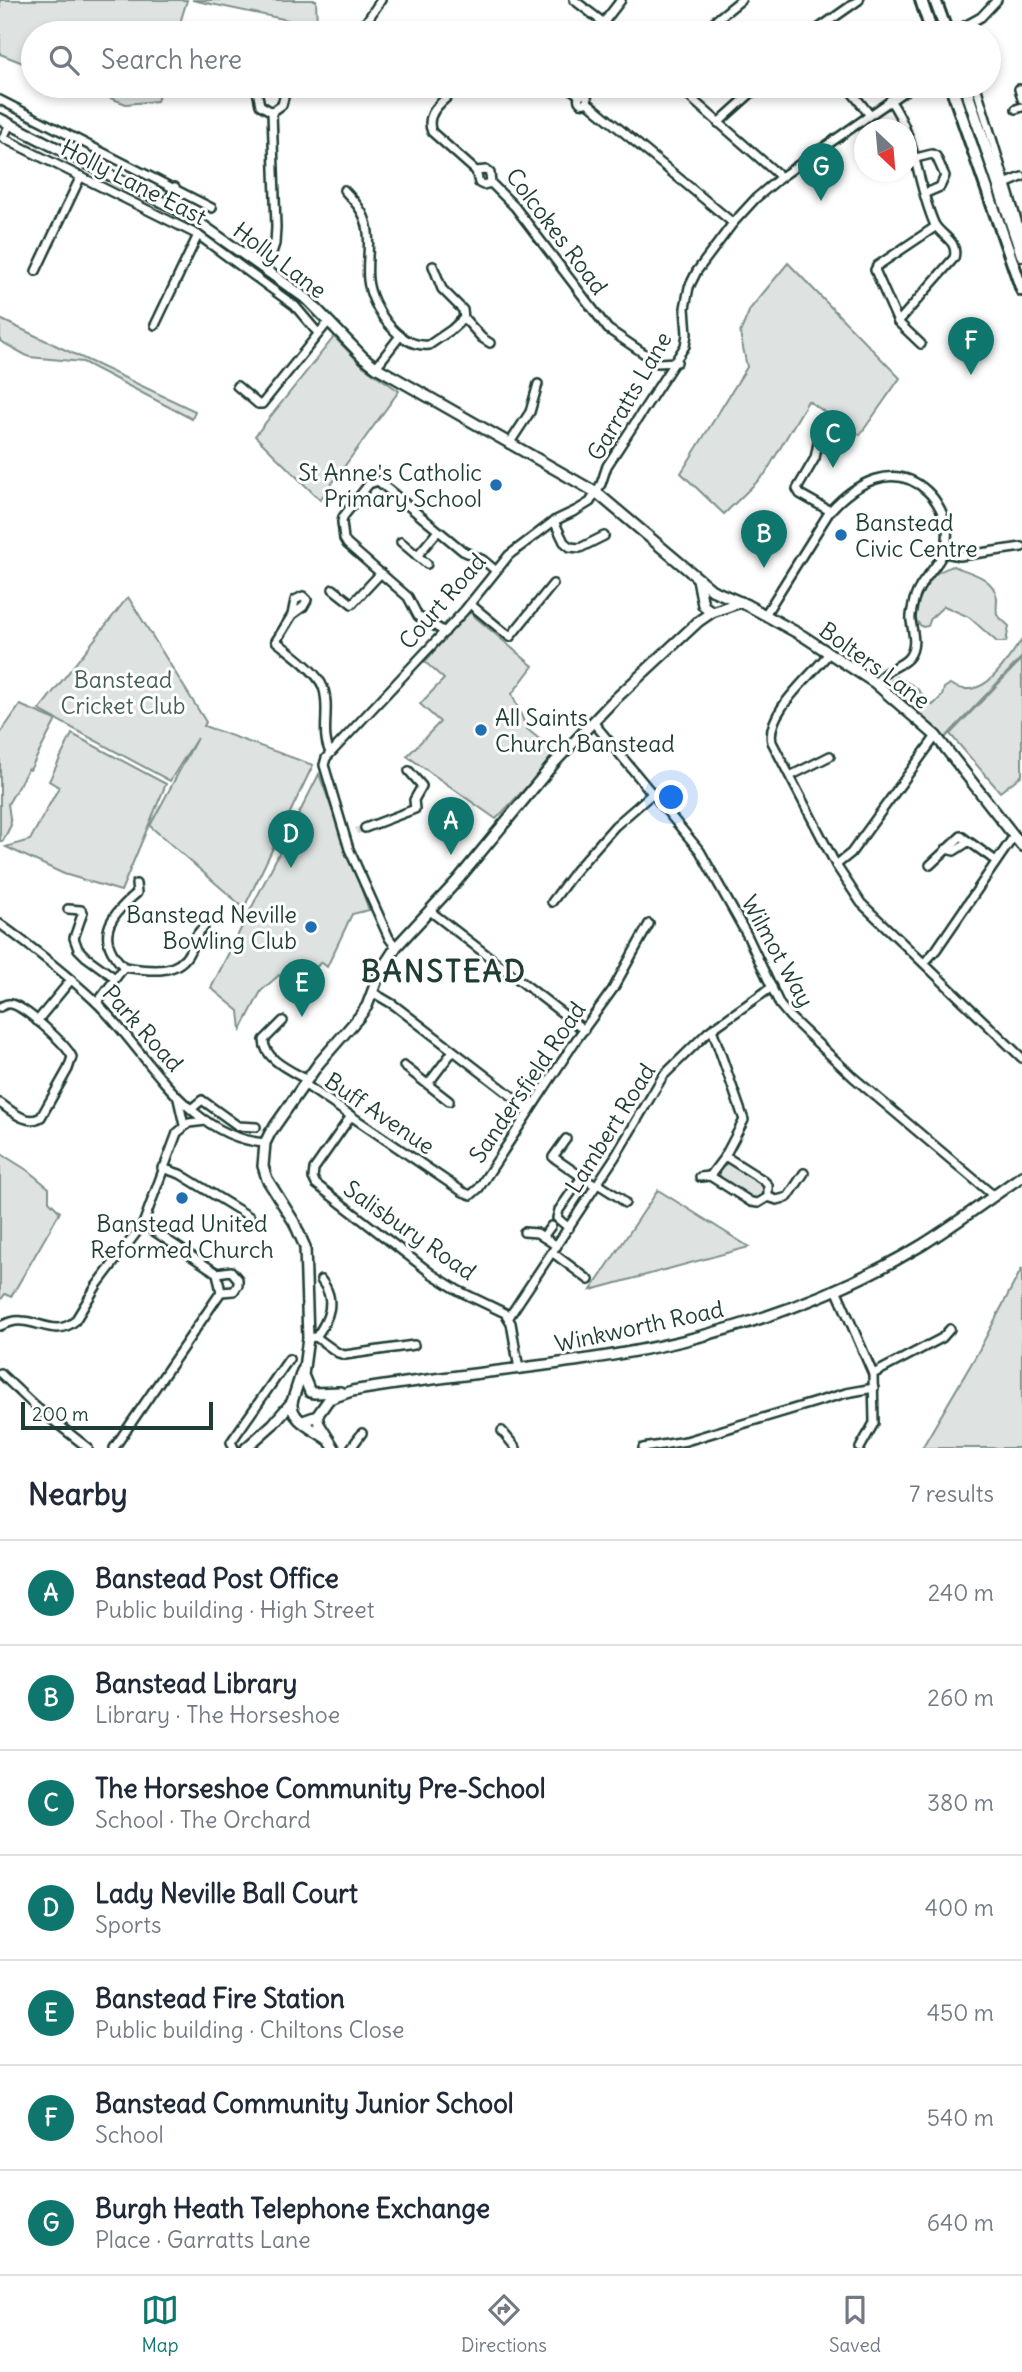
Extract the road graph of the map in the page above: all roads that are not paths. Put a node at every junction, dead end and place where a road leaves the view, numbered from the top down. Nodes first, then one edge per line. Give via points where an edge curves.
1 (381, 0) edge
2 (574, 0) edge
3 (621, 0) edge
4 (741, 0) edge
5 (859, 0) edge
6 (921, 0) edge
7 (929, 0) edge
8 (935, 0) edge
9 (997, 0) edge
10 (367, 21) edge
11 (603, 21) edge
12 (605, 21) edge
13 (716, 21) edge
14 (829, 21) edge
15 (928, 21) edge
16 (937, 21) edge
17 (946, 21) edge
18 (973, 21) edge
19 (1019, 89) dead end
20 (259, 98) edge
21 (284, 98) edge
22 (448, 98) edge
23 (586, 98) edge
24 (690, 98) edge
25 (746, 98) edge
26 (857, 98) edge
27 (893, 98) edge
28 (955, 98) edge
29 (969, 98) edge
30 (979, 98) edge
31 (1022, 99) edge
32 (0, 100) edge
33 (890, 100) junction
34 (272, 111) junction
35 (869, 114) junction
36 (0, 118) edge
37 (901, 119) edge
38 (718, 123) junction
39 (10, 124) junction
40 (1, 140) edge
41 (917, 158) edge
42 (917, 162) edge
43 (476, 171) junction
44 (81, 176) junction
45 (781, 177) junction
46 (1022, 177) edge
47 (491, 183) junction
48 (1005, 184) junction
49 (175, 187) junction
50 (344, 190) dead end
51 (926, 193) junction
52 (167, 203) junction
53 (212, 208) dead end
54 (733, 223) junction
55 (935, 227) junction
56 (1021, 229) edge
57 (198, 235) junction
58 (1022, 237) edge
59 (1022, 255) edge
60 (433, 266) dead end
61 (266, 270) junction
62 (36, 271) dead end
63 (1022, 290) edge
64 (464, 318) junction
65 (328, 322) junction
66 (898, 322) junction
67 (155, 325) dead end
68 (318, 333) junction
69 (400, 336) junction
70 (490, 343) dead end
71 (921, 344) dead end
72 (677, 362) junction
73 (657, 363) junction
74 (376, 367) junction
75 (663, 382) junction
76 (538, 384) dead end
77 (237, 386) dead end
78 (819, 438) dead end
79 (509, 444) junction
80 (597, 493) junction
81 (830, 511) junction
82 (554, 521) junction
83 (438, 531) junction
84 (604, 537) dead end
85 (401, 542) dead end
86 (1022, 547) edge
87 (945, 553) junction
88 (417, 556) junction
89 (427, 564) dead end
90 (495, 570) junction
91 (381, 573) junction
92 (697, 577) junction
93 (553, 584) dead end
94 (333, 589) dead end
95 (712, 590) junction
96 (723, 596) junction
97 (703, 600) junction
98 (741, 602) junction
99 (470, 604) junction
100 (716, 610) junction
101 (292, 615) dead end
102 (765, 615) junction
103 (699, 621) junction
104 (445, 632) junction
105 (829, 653) junction
106 (875, 683) junction
107 (593, 722) junction
108 (936, 736) junction
109 (330, 752) junction
110 (830, 756) dead end
111 (409, 771) dead end
112 (790, 776) junction
113 (653, 793) junction
114 (365, 828) tunnel mouth
115 (356, 831) tunnel mouth
116 (345, 836) junction
117 (1014, 836) junction
118 (1022, 846) edge
119 (996, 861) junction
120 (836, 865) junction
121 (930, 865) dead end
122 (136, 884) dead end
123 (552, 902) dead end
124 (68, 909) dead end
125 (430, 911) junction
126 (0, 923) edge
127 (649, 924) dead end
128 (204, 927) dead end
129 (396, 947) junction
130 (924, 963) junction
131 (124, 967) junction
132 (115, 978) junction
133 (71, 980) junction
134 (772, 987) junction
135 (372, 992) junction
136 (97, 1003) junction
137 (0, 1007) edge
138 (37, 1021) junction
139 (283, 1021) dead end
140 (712, 1029) junction
141 (584, 1030) junction
142 (453, 1051) junction
143 (1022, 1058) edge
144 (404, 1066) dead end
145 (305, 1082) junction
146 (428, 1084) junction
147 (177, 1096) junction
148 (449, 1101) dead end
149 (0, 1103) edge
150 (191, 1109) junction
151 (530, 1110) junction
152 (351, 1116) junction
153 (206, 1121) junction
154 (184, 1125) junction
155 (238, 1126) junction
156 (256, 1127) dead end
157 (233, 1136) junction
158 (566, 1139) dead end
159 (265, 1143) junction
160 (725, 1156) junction
161 (162, 1168) junction
162 (804, 1173) dead end
163 (710, 1176) junction
164 (1022, 1176) edge
165 (582, 1177) junction
166 (700, 1177) dead end
167 (597, 1185) junction
168 (471, 1195) joint
169 (994, 1196) junction
170 (768, 1197) junction
171 (625, 1203) dead end
172 (250, 1217) dead end
173 (143, 1224) junction
174 (551, 1226) dead end
175 (569, 1228) junction
176 (524, 1232) dead end
177 (543, 1237) junction
178 (555, 1250) junction
179 (217, 1273) junction
180 (321, 1280) dead end
181 (589, 1280) dead end
182 (836, 1289) junction
183 (221, 1292) junction
184 (509, 1317) junction
185 (0, 1326) edge
186 (950, 1329) dead end
187 (312, 1338) junction
188 (414, 1345) dead end
189 (289, 1360) dead end
190 (304, 1366) junction
191 (519, 1369) junction
192 (0, 1373) edge
193 (873, 1374) junction
194 (874, 1388) junction
195 (352, 1391) junction
196 (312, 1393) junction
197 (293, 1399) junction
198 (319, 1412) junction
199 (300, 1420) junction
200 (273, 1424) junction
201 (502, 1431) dead end
202 (362, 1433) dead end
203 (327, 1438) junction
204 (88, 1448) edge
205 (114, 1448) edge
206 (234, 1448) edge
207 (246, 1448) edge
208 (334, 1448) edge
209 (351, 1448) edge
210 (516, 1448) edge
211 (643, 1448) edge
212 (860, 1448) edge

1 - 10 street
2 - 11 street
3 - 12 street
4 - 13 street
5 - 14 street
6 - 15 highway
7 - 16 highway
8 - 17 highway
9 - 18 street
19 - 31 street
20 - 34 street via 260,105
21 - 34 street
22 - 43 street, Colcokes Road via 430,115 429,125
23 - 54 street
24 - 38 street
25 - 38 street
26 - 35 street
27 - 33 street, Garratts Lane
28 - 63 highway
29 - 59 highway
30 - 48 street
32 - 49 street
33 - 35 street, Garratts Lane
33 - 37 street
34 - 61 street via 275,244
35 - 45 street, Garratts Lane
36 - 39 main road, Holly Lane
38 - 45 street
39 - 40 street, Holly Lane East
39 - 52 main road, Holly Lane
40 - 44 street, Holly Lane East
41 - 51 street via 936,156 945,176 940,187
42 - 51 street
43 - 47 street, Colcokes Road via 490,173
43 - 47 street via 479,183
44 - 57 street, Holly Lane East
44 - 62 street
45 - 54 street, Garratts Lane
46 - 48 street
47 - 73 street, Colcokes Road via 515,207 602,324
48 - 56 street
49 - 52 street
49 - 53 street
50 - 69 street via 366,221 370,292
51 - 55 street
52 - 61 main road, Holly Lane
54 - 72 street, Garratts Lane via 689,287 687,334
55 - 66 street via 955,246 954,258
55 - 66 street via 875,270
56 - 58 street
57 - 67 street
57 - 68 street, Holly Lane East via 295,306
60 - 64 street via 442,289 463,310
61 - 65 main road, Holly Lane via 308,300
64 - 69 street via 429,345
64 - 70 street
65 - 68 street
65 - 74 main road, Holly Lane
66 - 71 street
68 - 77 street via 262,404
69 - 74 street
72 - 73 street
72 - 75 street, Garratts Lane
73 - 75 street
74 - 79 main road, Holly Lane
75 - 80 street, Garratts Lane via 607,466
76 - 79 street via 530,412
78 - 81 street via 815,458 797,489
79 - 80 main road, Holly Lane
80 - 82 street, Court Road via 584,506
80 - 92 main road
81 - 87 street via 865,482 888,476 908,479 928,492 940,510 947,529
81 - 102 street
82 - 84 street via 570,548
82 - 90 street, Court Road
83 - 88 street
83 - 90 street
83 - 91 street via 382,484 369,484 344,517 342,533 347,544
85 - 88 street
86 - 87 street via 960,556
87 - 106 street via 915,597 910,656
88 - 89 street
90 - 99 street, Court Road
91 - 94 street via 352,604
91 - 104 street via 408,597 418,616
92 - 95 main road
92 - 97 main road
93 - 99 street via 510,637
95 - 96 main road, Bolters Lane
95 - 97 main road
96 - 98 main road, Bolters Lane
96 - 100 main road
97 - 100 main road
97 - 103 main road
98 - 100 main road
98 - 102 main road, Bolters Lane
99 - 104 street, Court Road
100 - 103 main road
101 - 109 street via 276,641 321,683
102 - 105 main road, Bolters Lane
103 - 107 main road
104 - 109 street, Court Road
105 - 106 main road, Bolters Lane
105 - 112 street via 771,726 772,742
106 - 108 main road, Bolters Lane
107 - 113 street, Wilmot Way
107 - 125 main road
108 - 117 main road, Bolters Lane
108 - 120 street via 851,853
109 - 116 street via 324,765
110 - 112 street
111 - 114 street via 422,786 415,808
112 - 120 street
113 - 123 street via 615,826
113 - 134 street, Wilmot Way via 700,851
115 - 116 street
116 - 129 street
117 - 118 main road, Bolters Lane
117 - 119 street
119 - 121 street via 961,836
119 - 130 street
120 - 130 street via 867,910
122 - 131 street via 137,893 123,905 107,932 107,947
124 - 132 street via 83,912 74,938 78,949
125 - 129 main road
125 - 141 street
126 - 133 street, Park Road
127 - 141 street, Sandersfield Road
128 - 131 street via 196,933 190,953 174,966 154,971
129 - 135 main road
130 - 143 street
131 - 132 street
132 - 136 street
133 - 136 street, Park Road
133 - 138 street
134 - 140 street, Lambert Road
134 - 169 street, Wilmot Way via 785,1011 812,1039
135 - 142 street
135 - 145 main road via 359,1017
136 - 147 street, Park Road
137 - 138 street via 11,1003
138 - 149 street via 69,1052 71,1063 36,1121
139 - 145 street, Buff Avenue via 264,1040 265,1049
140 - 160 street via 743,1115 743,1125
140 - 167 street, Lambert Road via 663,1076
141 - 151 street, Sandersfield Road
142 - 146 street
142 - 151 street
144 - 146 street
145 - 152 street, Buff Avenue
145 - 159 main road
146 - 148 street
147 - 150 street, Park Road
147 - 154 street
150 - 153 street, Park Road
150 - 155 street via 202,1100
151 - 168 street, Sandersfield Road
152 - 168 street, Buff Avenue
152 - 184 street, Salisbury Road via 314,1169 316,1185 432,1274
153 - 154 street
153 - 157 street, Park Road
154 - 161 street
155 - 156 street
155 - 157 street
157 - 159 street, Park Road
158 - 165 street via 553,1157
159 - 187 main road via 267,1179 305,1247
160 - 163 street
160 - 170 street via 763,1180
161 - 172 street via 180,1174
161 - 173 street
162 - 170 street via 788,1198
163 - 166 street
163 - 170 street via 751,1202
164 - 169 main road, Winkworth Road
165 - 167 street
165 - 175 street via 556,1214
167 - 171 street
167 - 175 street, Lambert Road
169 - 182 main road, Winkworth Road via 923,1245
173 - 179 street
173 - 185 street via 70,1325 50,1328 16,1321
174 - 177 street
175 - 178 street, Lambert Road
176 - 177 street
177 - 178 street
178 - 181 street
178 - 184 street, Lambert Road
179 - 183 street
179 - 183 street via 232,1271 238,1279 234,1291
180 - 187 street via 328,1291 330,1315
182 - 191 main road, Winkworth Road via 765,1317 681,1341
182 - 193 street
183 - 205 street
184 - 191 street
186 - 193 street via 942,1338
187 - 188 street via 338,1353
187 - 190 main road
189 - 206 street via 231,1442
190 - 196 main road via 304,1380
190 - 197 main road
191 - 195 main road, Winkworth Road
192 - 204 street
193 - 194 street
194 - 211 street via 686,1441
194 - 212 street via 874,1423
195 - 196 main road, Winkworth Road
195 - 198 main road, Winkworth Road via 329,1399
196 - 197 main road via 302,1391
196 - 198 main road via 320,1401
197 - 199 main road via 291,1409
197 - 200 main road
198 - 199 main road
198 - 203 main road
199 - 200 main road
199 - 203 main road
200 - 207 main road
201 - 210 street
202 - 209 street
203 - 208 main road

